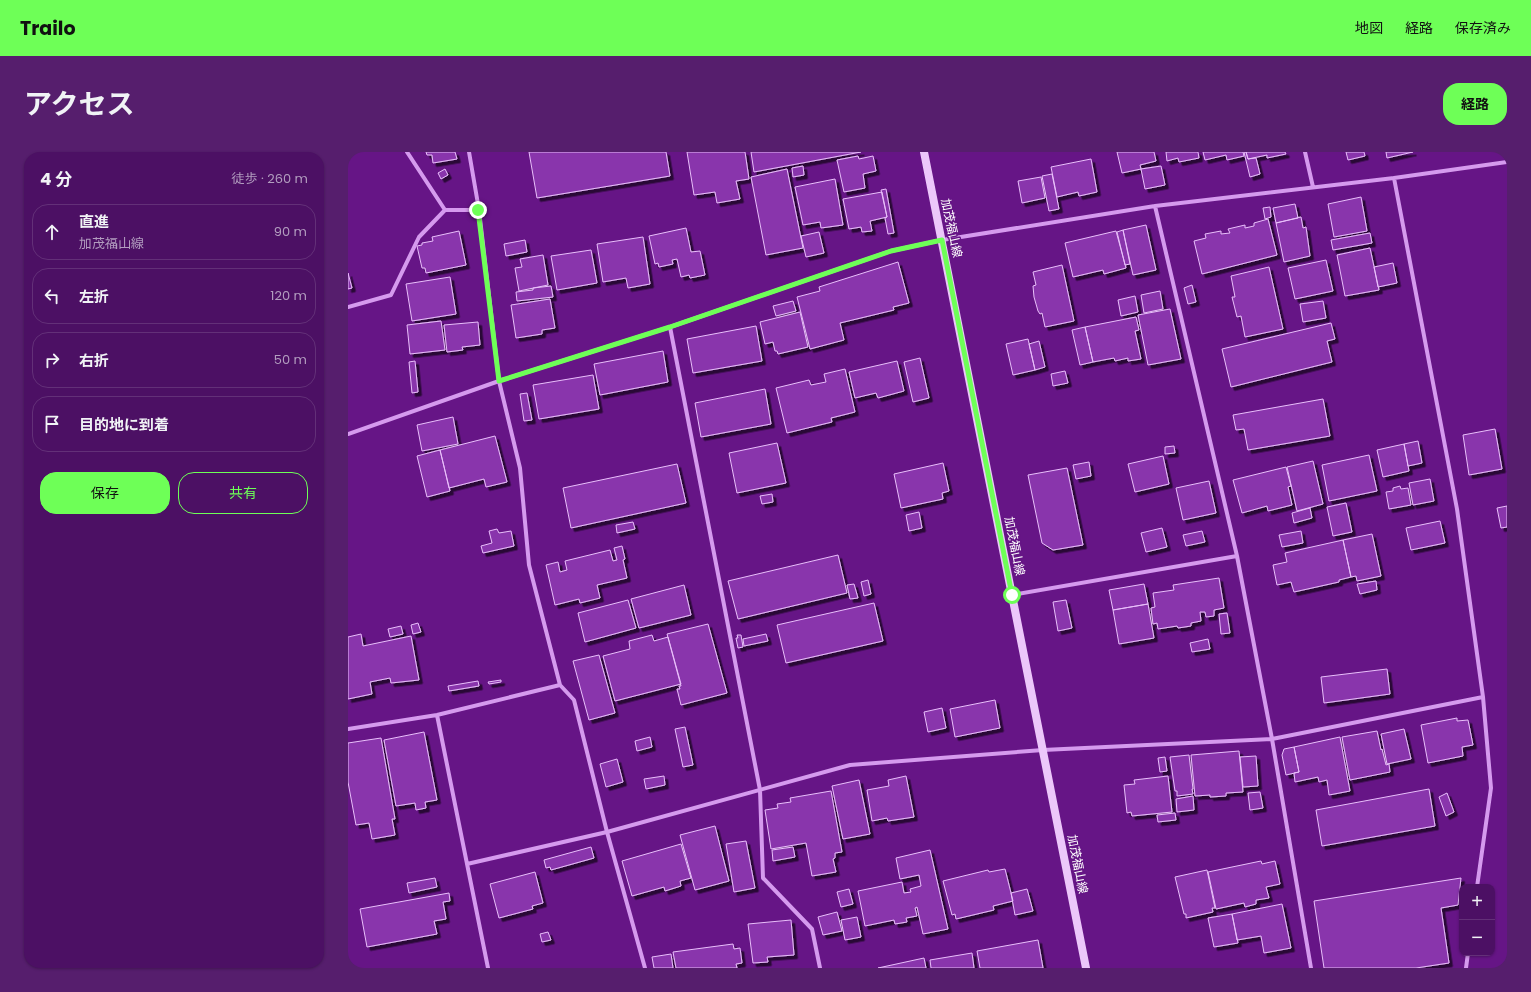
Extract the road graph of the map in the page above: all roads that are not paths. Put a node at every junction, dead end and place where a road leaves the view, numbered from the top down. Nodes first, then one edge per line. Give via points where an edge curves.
1 (407, 152) edge
2 (469, 152) edge
3 (924, 152) edge
4 (1305, 152) edge
5 (1507, 162) edge
6 (1394, 178) junction
7 (1313, 187) junction
8 (1155, 206) junction
9 (446, 210) junction
10 (478, 210) junction
11 (942, 240) junction
12 (348, 307) edge
13 (670, 327) junction
14 (499, 381) junction
15 (348, 434) edge
16 (1237, 556) junction
17 (1012, 595) junction
18 (560, 685) junction
19 (1483, 697) junction
20 (437, 715) junction
21 (348, 729) edge
22 (1272, 739) junction
23 (1043, 750) junction
24 (760, 790) junction
25 (607, 832) junction
26 (467, 864) junction
27 (1477, 884) edge
28 (1468, 956) edge
29 (488, 968) edge
30 (645, 968) edge
31 (820, 968) edge
32 (1086, 968) edge
33 (1311, 968) edge
34 (1466, 968) edge

1 - 9 street
2 - 10 street
3 - 11 main road, 加茂福山線
4 - 7 street
5 - 6 street
6 - 7 street
6 - 19 street via 1457,509
7 - 8 street
8 - 11 street
8 - 16 street
9 - 10 street
9 - 12 street via 419,237 391,295
10 - 14 street
11 - 13 street via 891,251
11 - 17 main road, 加茂福山線
13 - 14 street
13 - 24 street
14 - 15 street
14 - 18 street via 520,468 529,565
16 - 17 street
16 - 22 street
17 - 23 main road, 加茂福山線
18 - 20 street
18 - 25 street via 574,700
19 - 22 street
19 - 27 street via 1491,788
20 - 21 street
20 - 26 street
22 - 23 street
22 - 33 street
23 - 24 street via 850,765
23 - 32 main road, 加茂福山線
24 - 25 street
24 - 31 street via 763,878 812,929
25 - 26 street
25 - 30 street
26 - 29 street
28 - 34 street

